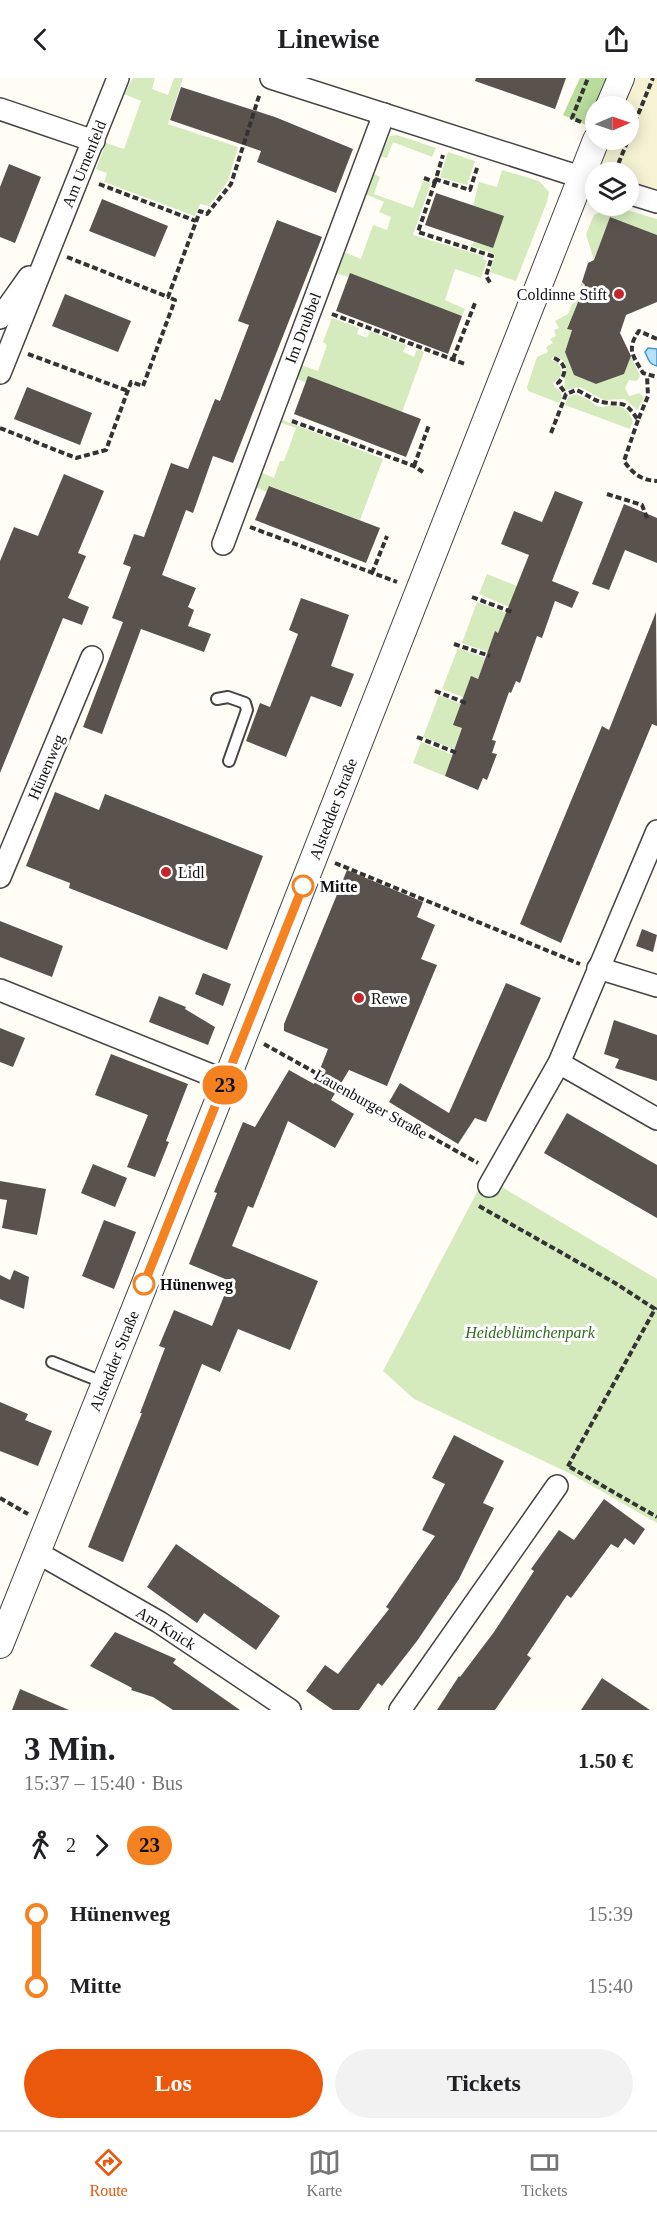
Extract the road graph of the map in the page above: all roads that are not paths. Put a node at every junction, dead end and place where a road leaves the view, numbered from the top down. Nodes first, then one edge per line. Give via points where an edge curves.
1 (118, 78) edge
2 (621, 78) edge
3 (266, 83) edge
4 (613, 96) edge
5 (0, 109) edge
6 (384, 114) junction
7 (94, 141) junction
8 (585, 179) edge
9 (585, 187) edge
10 (639, 196) edge
11 (657, 202) edge
12 (49, 249) junction
13 (0, 318) edge
14 (0, 373) edge
15 (223, 543) dead end
16 (92, 657) dead end
17 (217, 699) dead end
18 (229, 760) dead end
19 (654, 845) edge
20 (0, 877) edge
21 (598, 968) junction
22 (657, 986) edge
23 (0, 990) edge
24 (559, 1063) junction
25 (226, 1081) junction
26 (657, 1119) edge
27 (493, 1180) road end
28 (52, 1362) dead end
29 (105, 1384) junction
30 (557, 1486) road end
31 (38, 1553) junction
32 (5, 1618) edge
33 (0, 1645) edge
34 (290, 1710) edge
35 (400, 1710) edge

1 - 7 street, Am Urnenfeld
2 - 4 street
3 - 6 street
5 - 7 street
6 - 8 street
6 - 15 street, Im Drubbel
7 - 12 street, Am Urnenfeld
9 - 25 street, Alstedder Straße via 418,590
10 - 11 street
12 - 13 street, Am Urnenfeld
12 - 14 street, Am Urnenfeld
16 - 20 street, Hünenweg
17 - 18 lane via 228,697 245,703 247,710
19 - 21 street
21 - 22 street
21 - 24 street
23 - 25 street
24 - 26 street
24 - 27 street
25 - 29 street, Alstedder Straße
28 - 29 lane
29 - 31 street, Alstedder Straße
30 - 35 street
31 - 32 street, Alstedder Straße
31 - 34 street, Am Knick via 159,1622
32 - 33 street, Alstedder Straße

